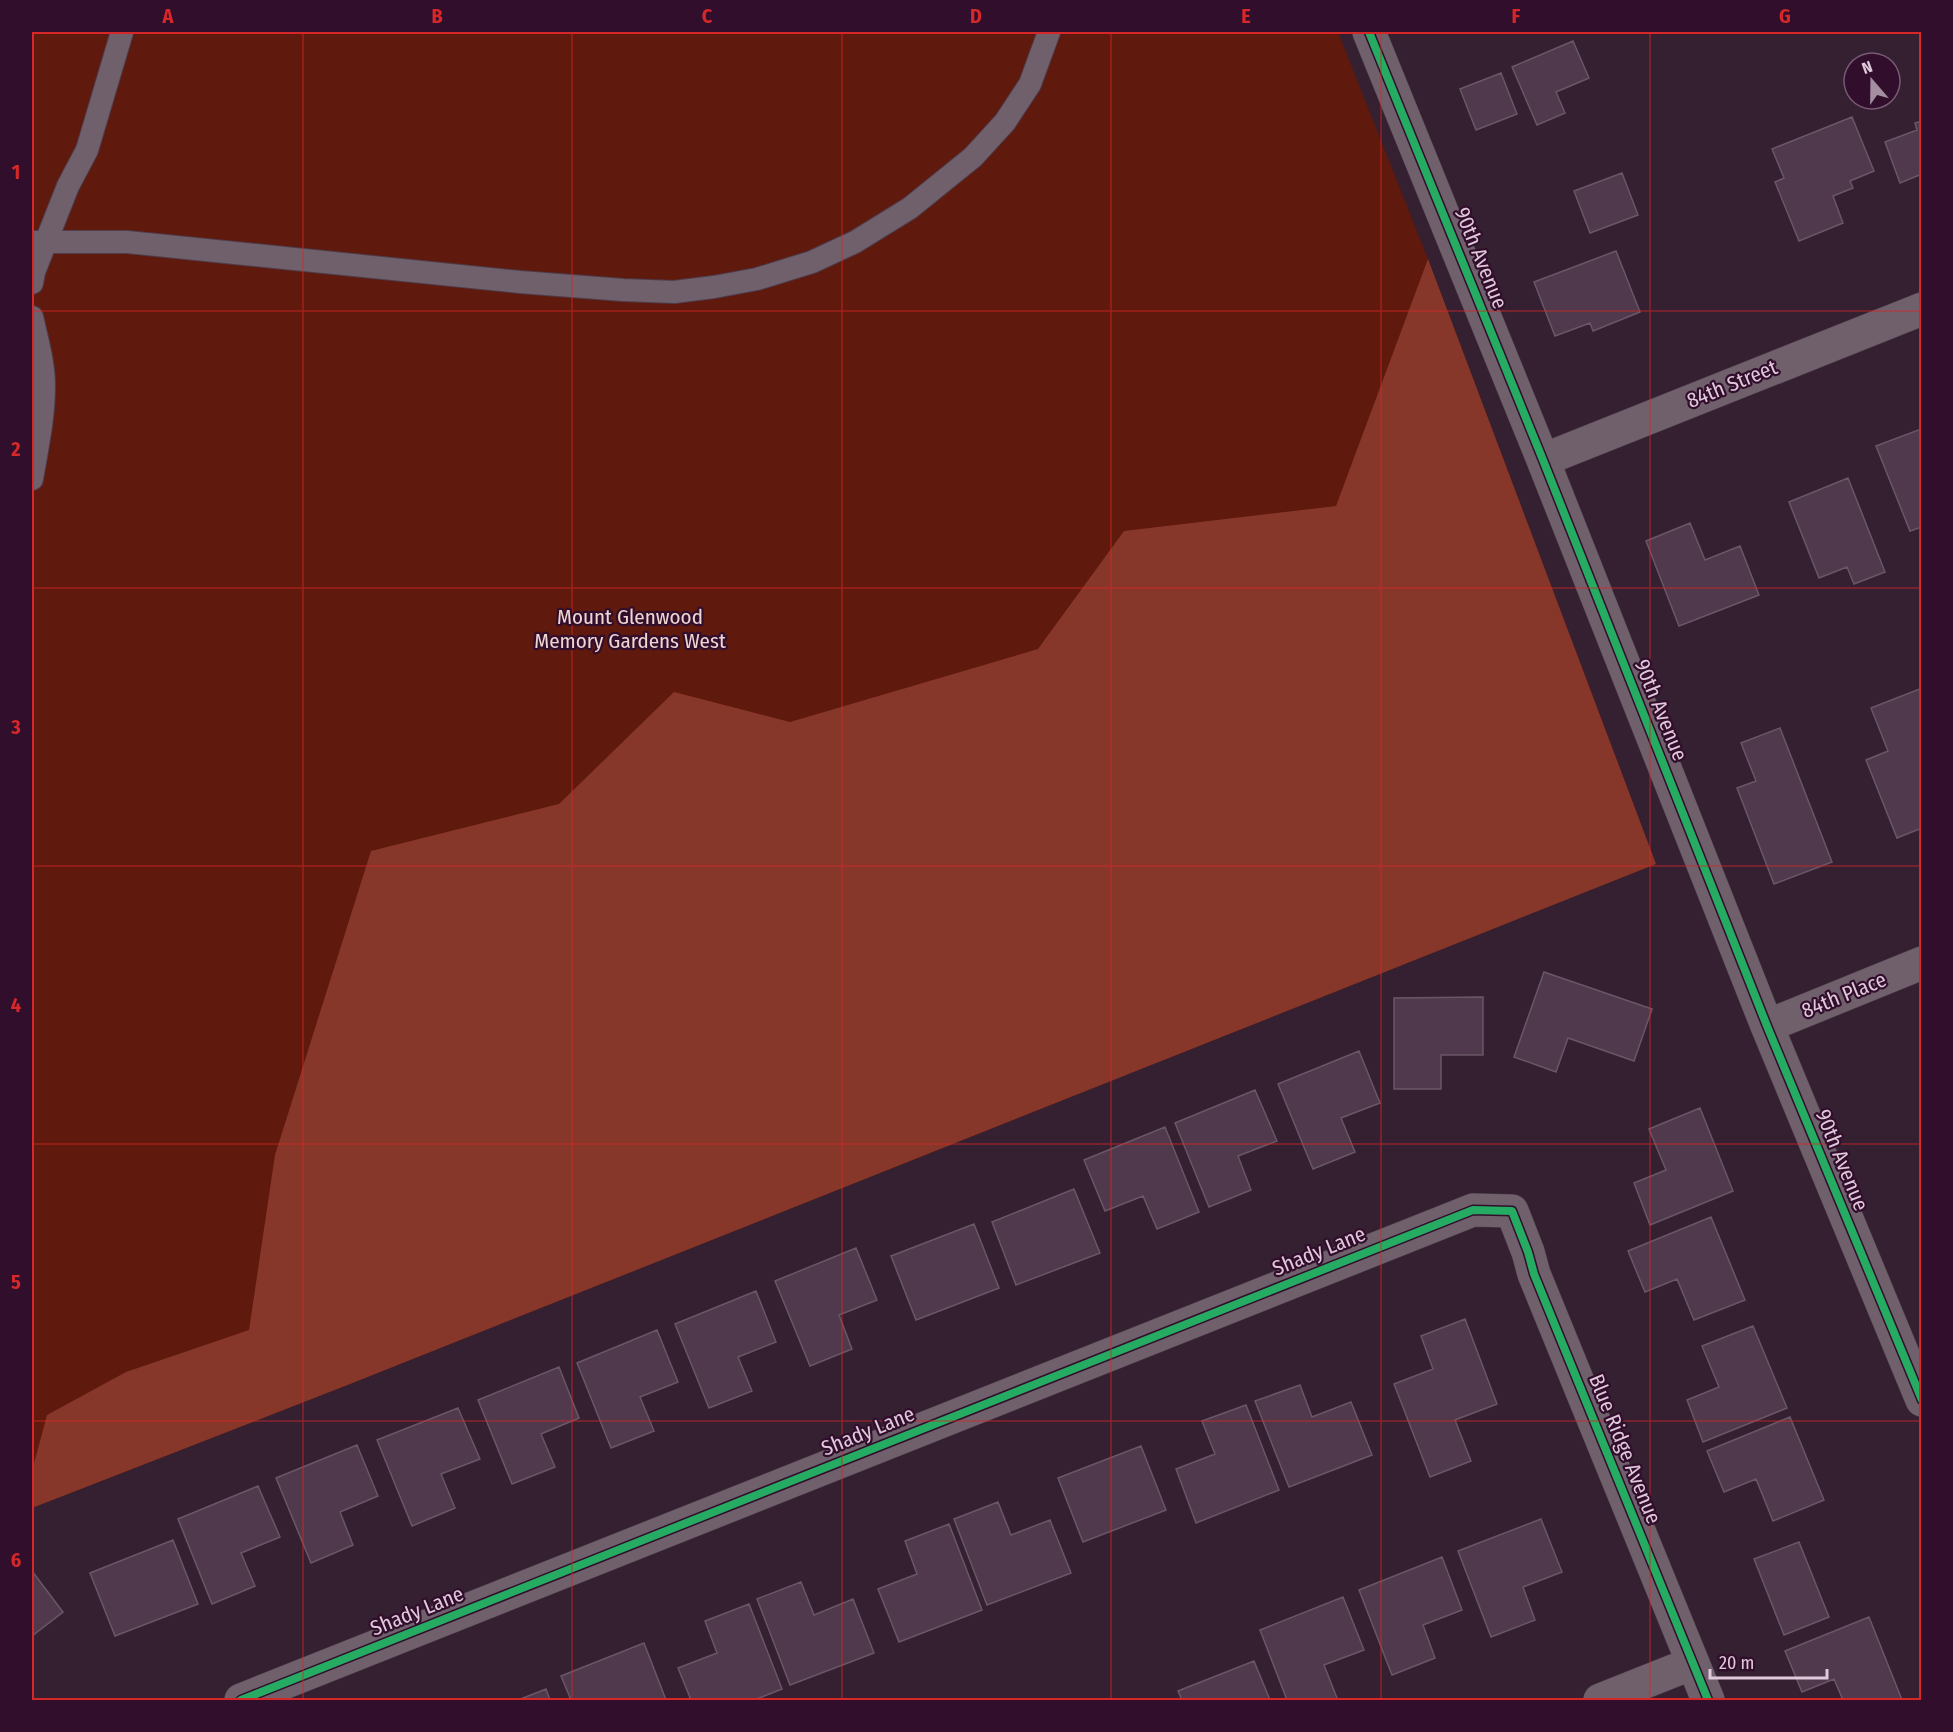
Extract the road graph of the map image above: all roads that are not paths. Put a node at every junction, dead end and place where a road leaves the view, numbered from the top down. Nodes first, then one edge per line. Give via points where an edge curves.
1 (122, 32) edge
2 (1048, 32) edge
3 (1369, 32) edge
4 (39, 241) edge
5 (32, 283) edge
6 (1922, 309) edge
7 (32, 317) edge
8 (1543, 460) junction
9 (32, 479) edge
10 (1922, 963) edge
11 (1767, 1026) junction
12 (1512, 1211) joint
13 (1922, 1400) edge
14 (1693, 1663) junction
15 (241, 1701) edge
16 (1600, 1701) edge
17 (1708, 1701) edge

1 - 4 lane via 87,150
2 - 4 lane via 1030,84 1005,122 973,157 910,208 855,242 812,262 714,288 674,292 623,290 127,242
3 - 8 street, 90th Avenue
4 - 5 lane
6 - 8 street, 84th Street
7 - 9 lane via 44,385
8 - 11 street, 90th Avenue
10 - 11 street, 84th Place
11 - 13 street, 90th Avenue
12 - 14 street, Blue Ridge Avenue
12 - 15 street, Shady Lane via 1473,1210 1440,1222
14 - 16 street
14 - 17 street, Blue Ridge Avenue

